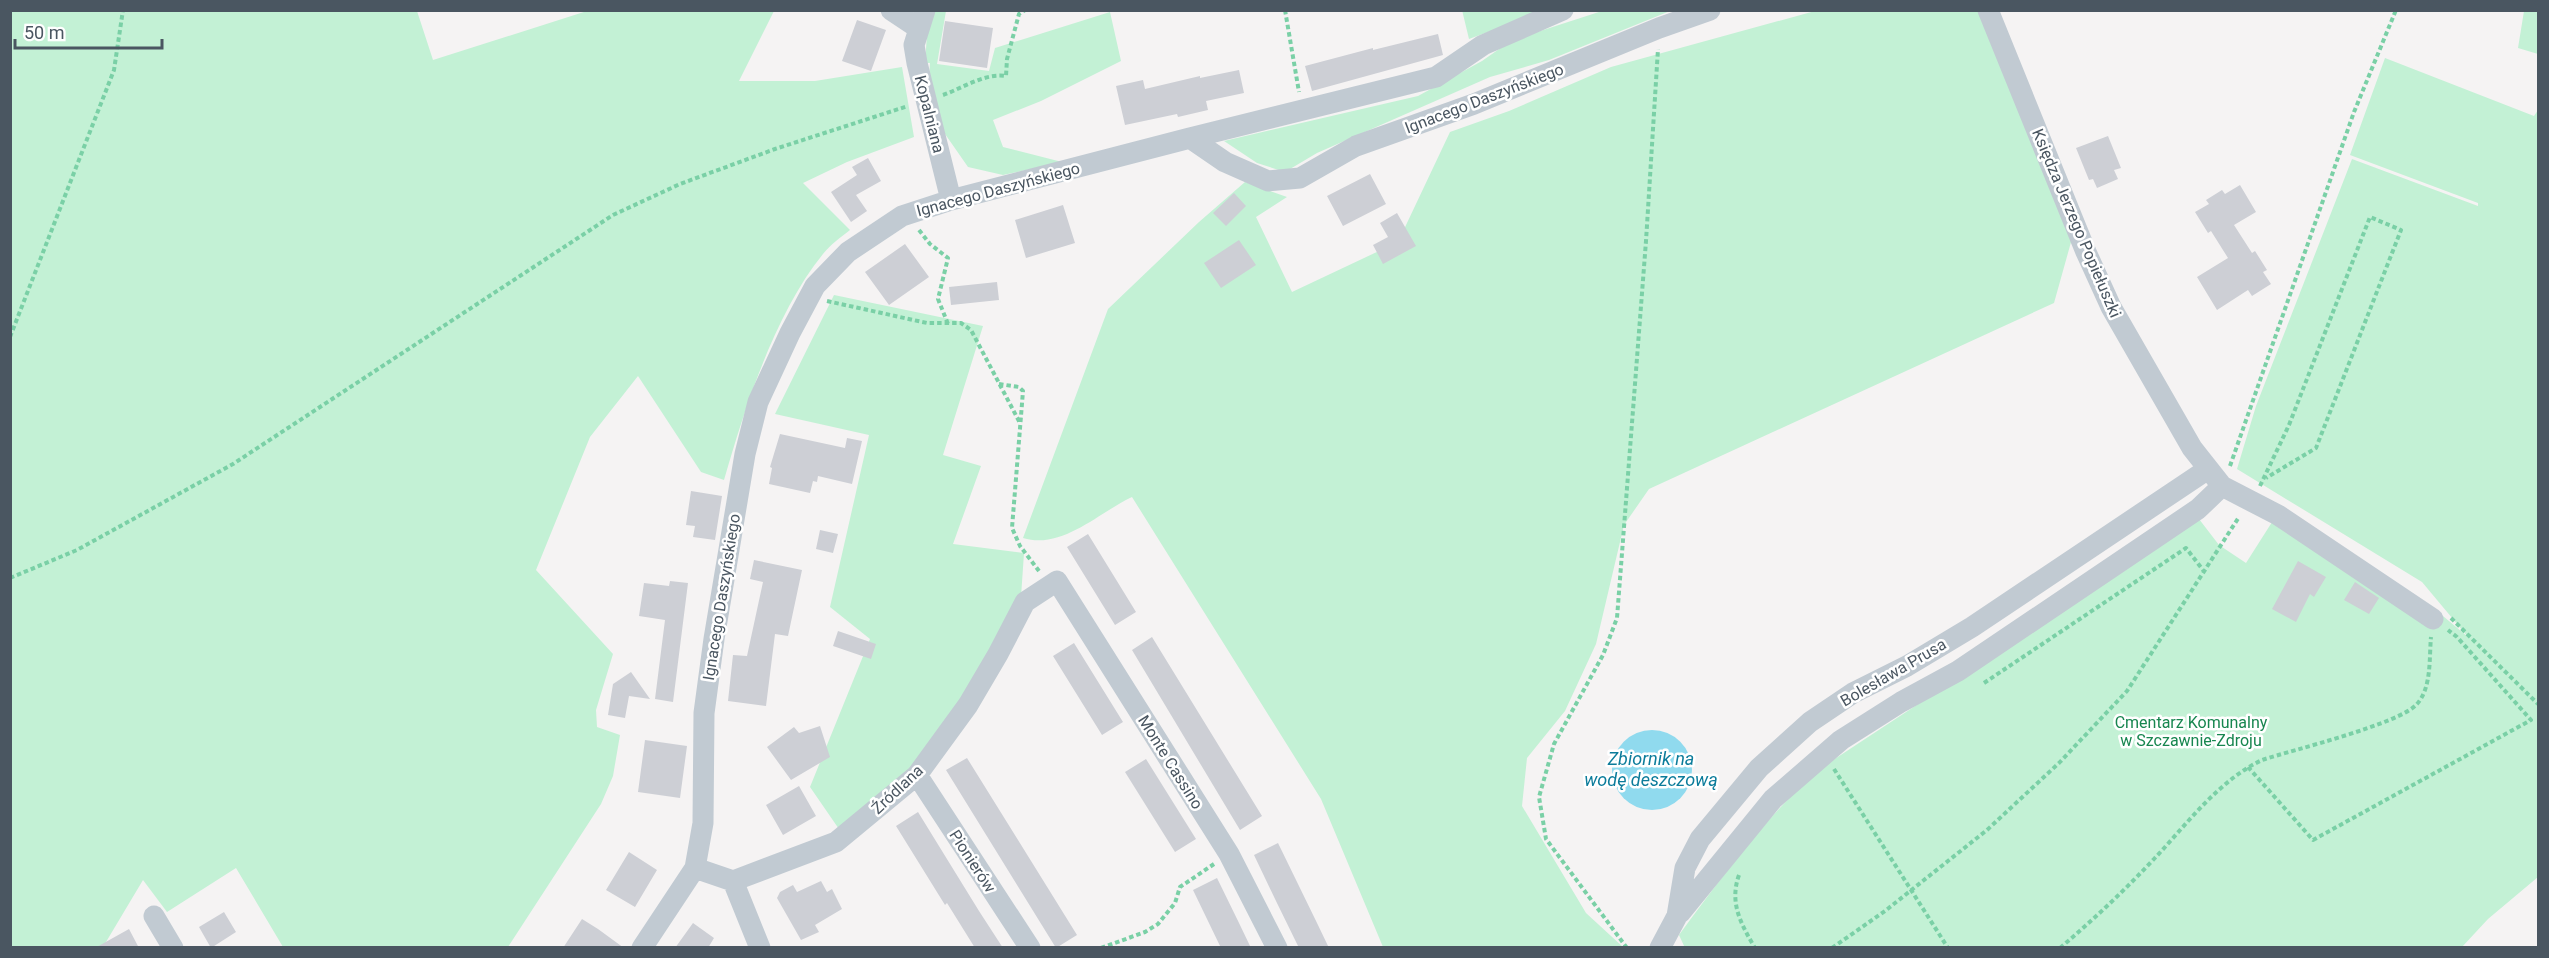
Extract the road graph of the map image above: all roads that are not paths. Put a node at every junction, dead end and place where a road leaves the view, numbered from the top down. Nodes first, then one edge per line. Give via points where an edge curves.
1 (891, 10) edge
2 (1563, 10) edge
3 (1710, 10) edge
4 (1988, 10) edge
5 (922, 19) edge
6 (1190, 138) junction
7 (951, 200) junction
8 (2208, 469) junction
9 (2222, 486) junction
10 (1054, 583) joint
11 (2441, 618) road end
12 (917, 775) junction
13 (695, 868) junction
14 (734, 881) junction
15 (154, 916) dead end
16 (1677, 916) junction
17 (173, 948) edge
18 (642, 948) edge
19 (760, 948) edge
20 (1030, 948) edge
21 (1277, 948) edge
22 (1660, 948) edge

1 - 5 street, Kopalniana
2 - 6 street via 1484,45 1436,77
3 - 6 street, Ignacego Daszyńskiego via 1474,104 1356,146 1300,178 1268,181 1225,162
4 - 8 street, Księdza Jerzego Popiełuszki via 2086,252 2127,336
5 - 7 street, Kopalniana via 915,45 917,63
6 - 7 street, Ignacego Daszyńskiego
7 - 13 street, Ignacego Daszyńskiego via 906,214 848,252 814,286 758,402 745,454 712,649 704,713 703,823
8 - 9 street, Księdza Jerzego Popiełuszki
8 - 16 street, Bolesława Prusa via 1972,627 1853,693 1810,722 1759,768 1700,839 1685,868
9 - 11 street via 2278,515
9 - 16 street via 2198,509 1958,671 1841,740 1773,799
10 - 12 street, Źródlana via 1025,602 968,705
10 - 21 street, Monte Cassino via 1230,854
12 - 14 street, Źródlana via 837,842
12 - 20 street, Pionierów
13 - 14 street
13 - 18 street, Ignacego Daszyńskiego
14 - 19 street
15 - 17 street
16 - 22 street, Bolesława Prusa

